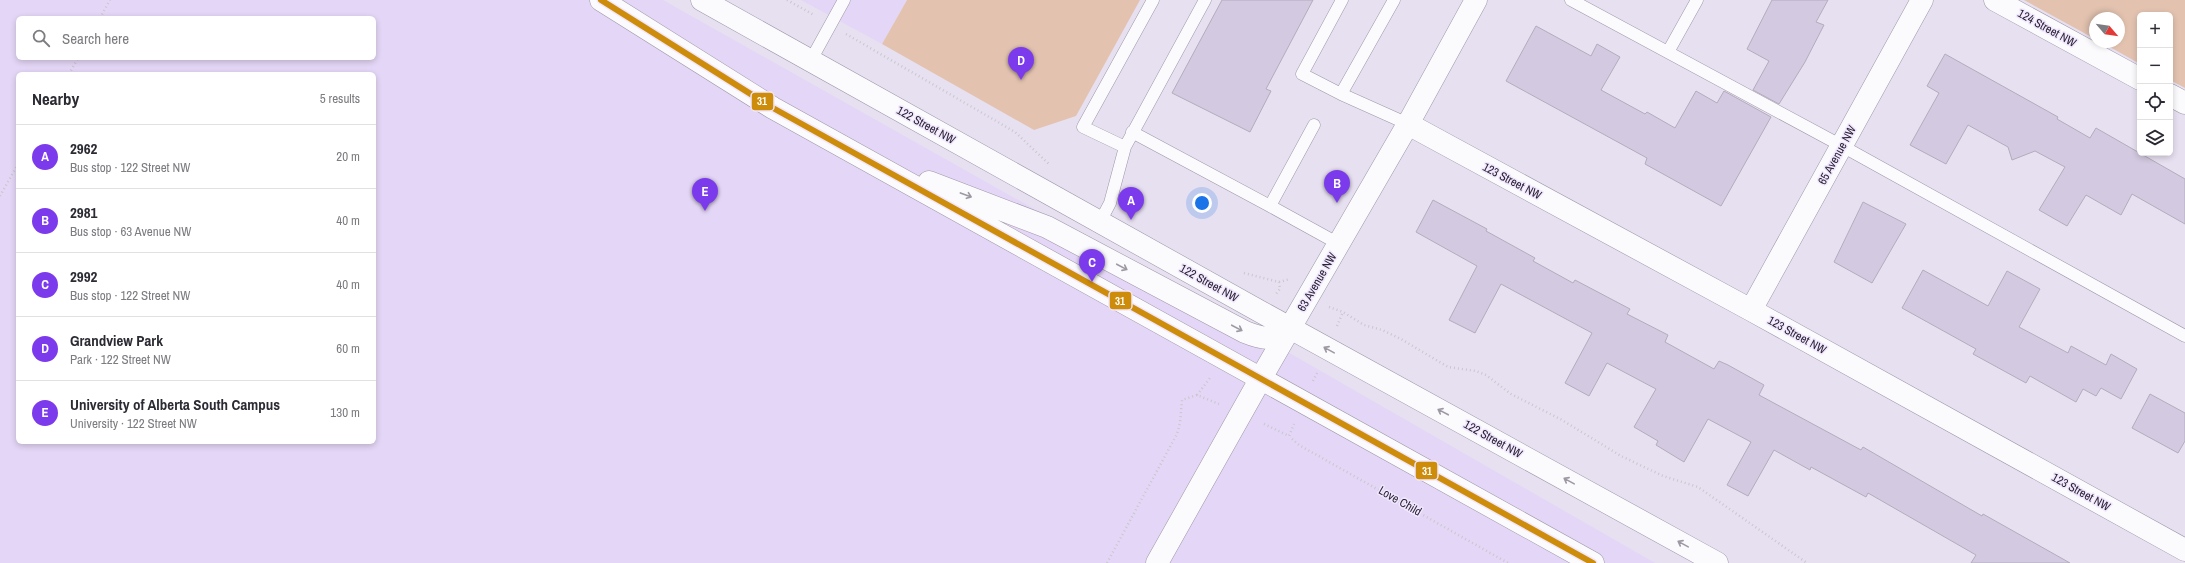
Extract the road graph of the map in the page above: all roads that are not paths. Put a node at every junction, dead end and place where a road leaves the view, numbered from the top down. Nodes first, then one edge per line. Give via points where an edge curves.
1 (601, 0) edge
2 (702, 0) edge
3 (844, 0) edge
4 (1153, 0) edge
5 (1205, 0) edge
6 (1342, 0) edge
7 (1394, 0) edge
8 (1476, 0) edge
9 (1571, 0) edge
10 (1697, 0) edge
11 (1922, 0) edge
12 (1995, 0) edge
13 (1668, 52) junction
14 (811, 60) junction
15 (2137, 77) edge
16 (1341, 94) junction
17 (2173, 97) edge
18 (2185, 103) edge
19 (1408, 124) junction
20 (1314, 125) dead end
21 (1132, 132) junction
22 (1842, 146) junction
23 (1125, 148) junction
24 (864, 158) junction
25 (1270, 206) junction
26 (1100, 222) junction
27 (1339, 244) junction
28 (1751, 310) junction
29 (1290, 328) junction
30 (2185, 336) edge
31 (1261, 378) junction
32 (2185, 550) edge
33 (1157, 563) edge
34 (1593, 563) edge
35 (1717, 563) edge

1 - 24 main road via 747,92
2 - 14 main road, 122 Street NW
3 - 14 lane
4 - 23 lane via 1083,127
5 - 21 lane
6 - 16 lane via 1302,74
7 - 16 lane
8 - 19 main road, 63 Avenue NW
9 - 13 lane
10 - 13 lane
11 - 22 main road, 65 Avenue NW
12 - 15 main road, 124 Street NW
13 - 22 lane
14 - 26 main road, 122 Street NW
16 - 19 lane
17 - 18 main road
19 - 27 main road, 63 Avenue NW
19 - 28 main road, 123 Street NW
20 - 25 lane
21 - 23 lane
21 - 25 lane
22 - 28 main road, 65 Avenue NW
22 - 30 lane
23 - 26 lane via 1110,203
24 -> 29 main road via 1047,227 1251,335 1271,339
24 - 31 main road
25 - 27 lane
26 - 29 main road, 122 Street NW
27 - 29 main road, 63 Avenue NW
28 - 32 main road, 123 Street NW
29 - 31 main road, 63 Avenue NW
35 -> 29 main road, 122 Street NW
31 - 33 main road, 63 Avenue NW
31 - 34 main road

